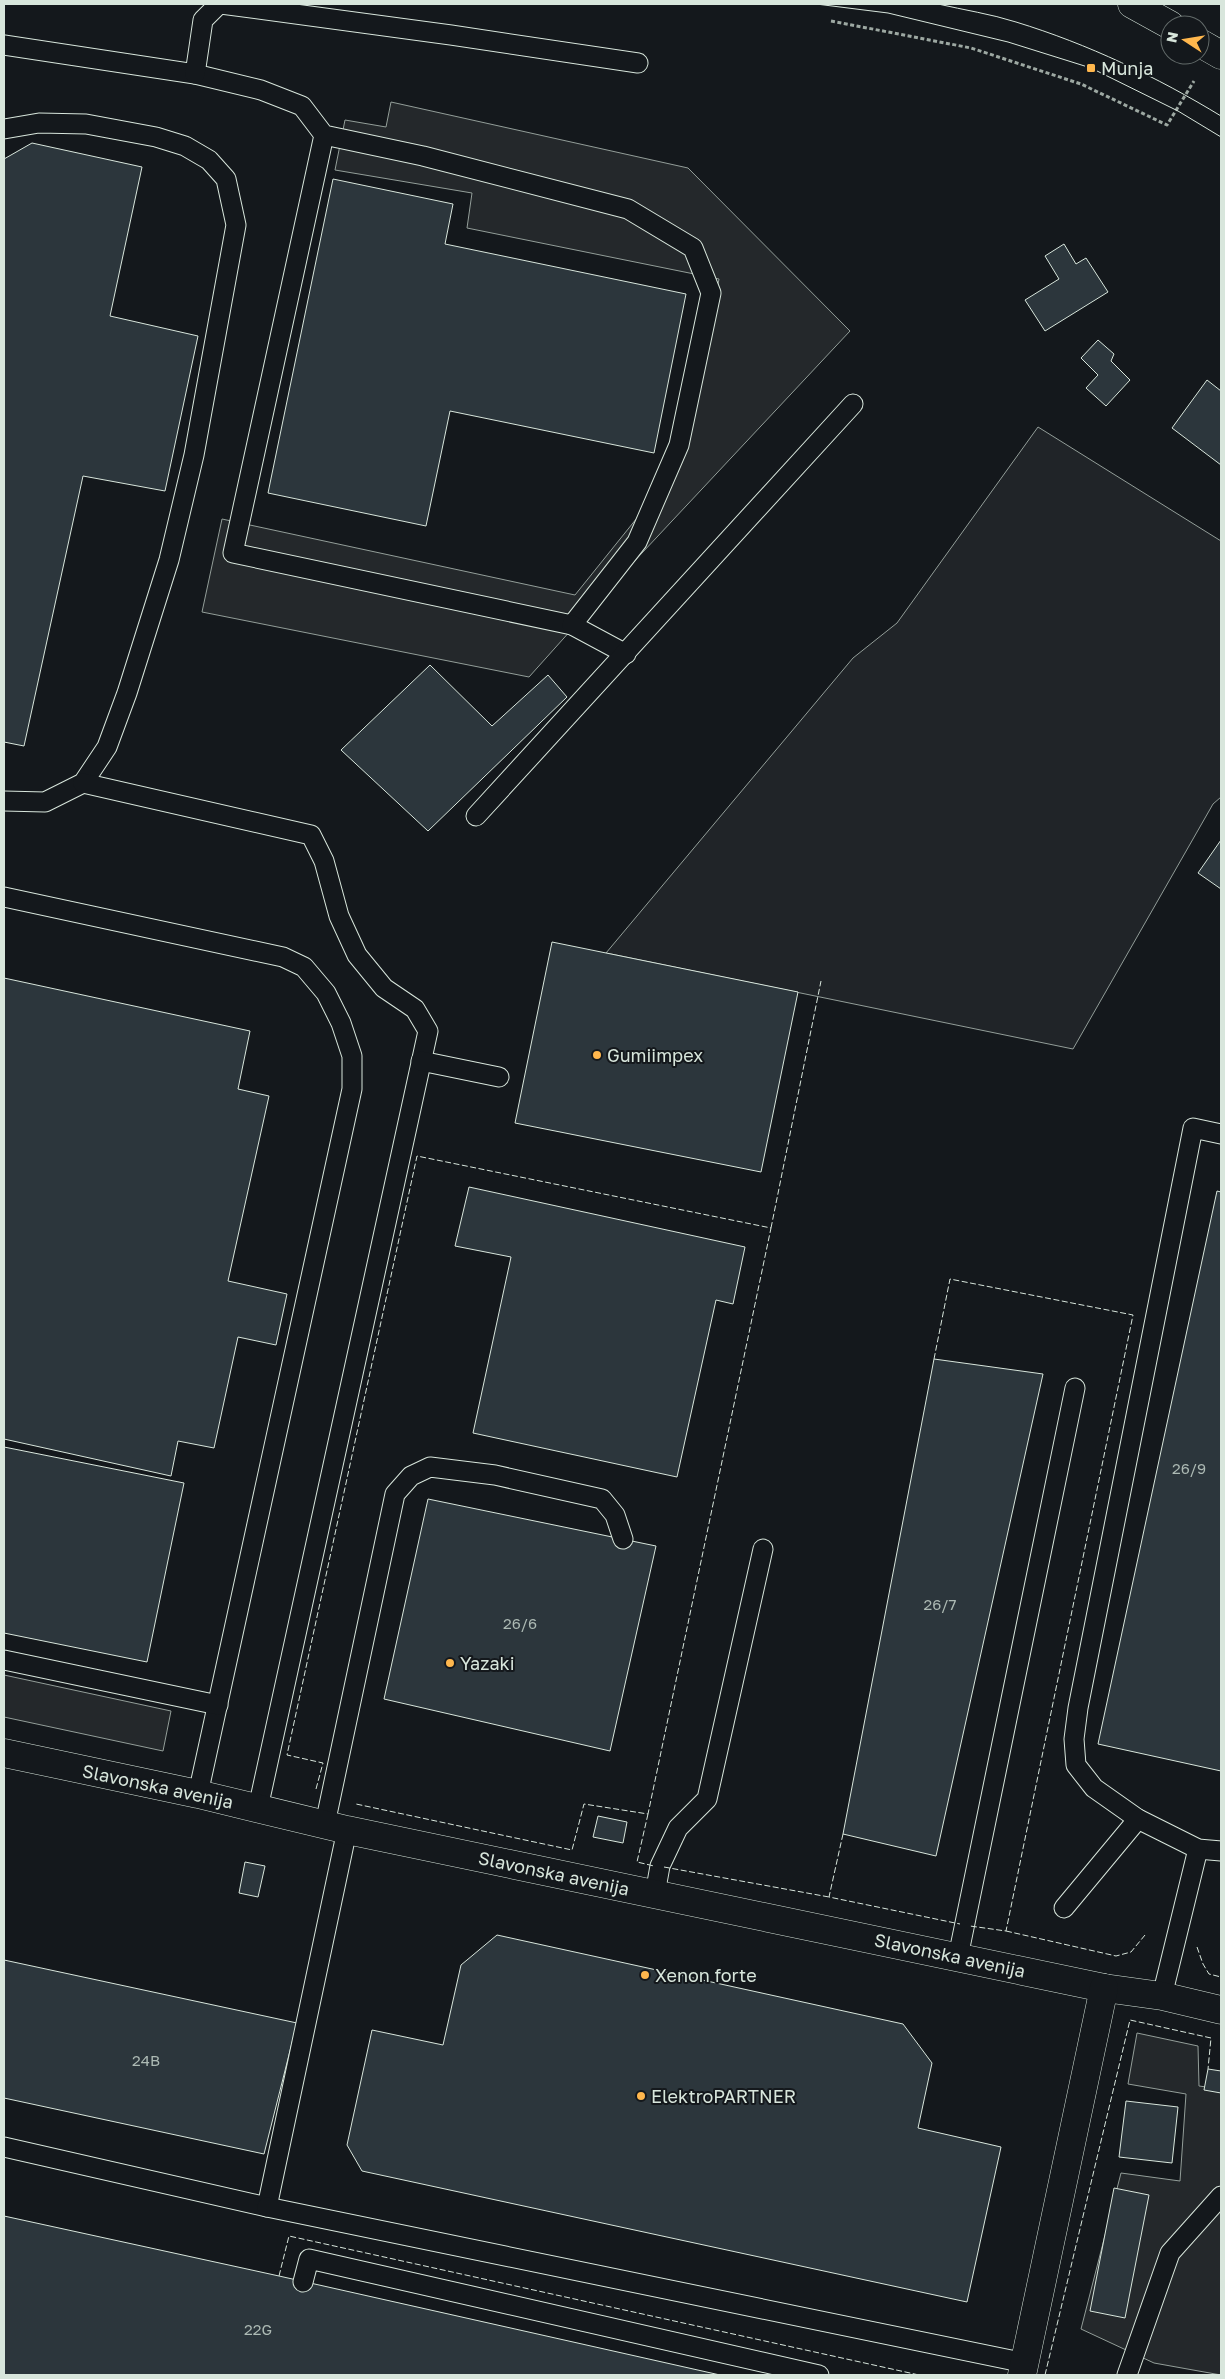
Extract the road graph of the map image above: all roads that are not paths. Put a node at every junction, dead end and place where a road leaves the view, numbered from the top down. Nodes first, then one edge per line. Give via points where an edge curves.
1 (220, 4) edge
2 (1132, 4) edge
3 (1160, 19) edge
4 (4, 45) edge
5 (1210, 48) edge
6 (1221, 55) edge
7 (638, 63) dead end
8 (195, 74) junction
9 (4, 129) edge
10 (324, 135) junction
11 (853, 404) dead end
12 (572, 625) junction
13 (626, 654) junction
14 (83, 783) junction
15 (4, 801) edge
16 (476, 816) dead end
17 (4, 897) edge
18 (421, 1061) junction
19 (499, 1077) dead end
20 (1221, 1134) edge
21 (1075, 1388) dead end
22 (622, 1539) dead end
23 (763, 1549) dead end
24 (4, 1660) edge
25 (218, 1705) junction
26 (4, 1753) edge
27 (198, 1794) junction
28 (258, 1808) junction
29 (1138, 1819) junction
30 (336, 1827) junction
31 (1198, 1849) junction
32 (1221, 1851) edge
33 (655, 1894) junction
34 (1064, 1908) dead end
35 (958, 1957) junction
36 (1104, 1988) junction
37 (1162, 1996) junction
38 (1221, 2010) edge
39 (4, 2147) edge
40 (1221, 2196) edge
41 (267, 2207) junction
42 (303, 2282) dead end
43 (1024, 2369) edge
44 (819, 2375) edge
45 (1127, 2375) edge

1 - 7 lane via 451,34
1 - 8 lane via 204,20
2 - 3 street
4 - 8 lane
5 - 6 street
8 - 10 lane via 261,90 302,106
9 - 14 lane via 39,124 86,124 185,146 209,160 226,180 236,225 194,455 169,560 107,747
10 - 12 lane via 233,553
10 - 12 lane via 423,156 628,209 693,248 711,293 679,445 637,542
11 - 13 lane
12 - 13 lane
13 - 16 lane
14 - 15 lane via 45,802
14 - 18 lane via 311,835 324,861 339,916 357,955 384,988 415,1009 428,1031
17 - 25 lane via 283,957 304,967 326,993 341,1022 352,1056 352,1089
18 - 19 lane
18 - 28 lane
20 - 29 lane via 1193,1128 1074,1739 1076,1765 1094,1788
21 - 35 lane
22 - 30 lane via 615,1515 602,1499 495,1475 430,1466 411,1476 395,1494
23 - 33 lane via 707,1799 678,1828 660,1866
24 - 25 lane
25 - 27 lane
26 - 27 street, Slavonska avenija
27 - 28 street, Slavonska avenija
28 - 30 street, Slavonska avenija
29 - 31 lane
29 - 34 lane
30 - 33 street, Slavonska avenija
30 - 41 lane
31 - 32 lane
31 - 37 lane
33 - 35 street, Slavonska avenija
35 - 36 street, Slavonska avenija
36 - 37 street, Slavonska avenija
36 - 43 street
37 - 38 street, Slavonska avenija
39 - 41 lane
40 - 45 lane via 1170,2253
41 - 43 lane
42 - 44 lane via 309,2259

